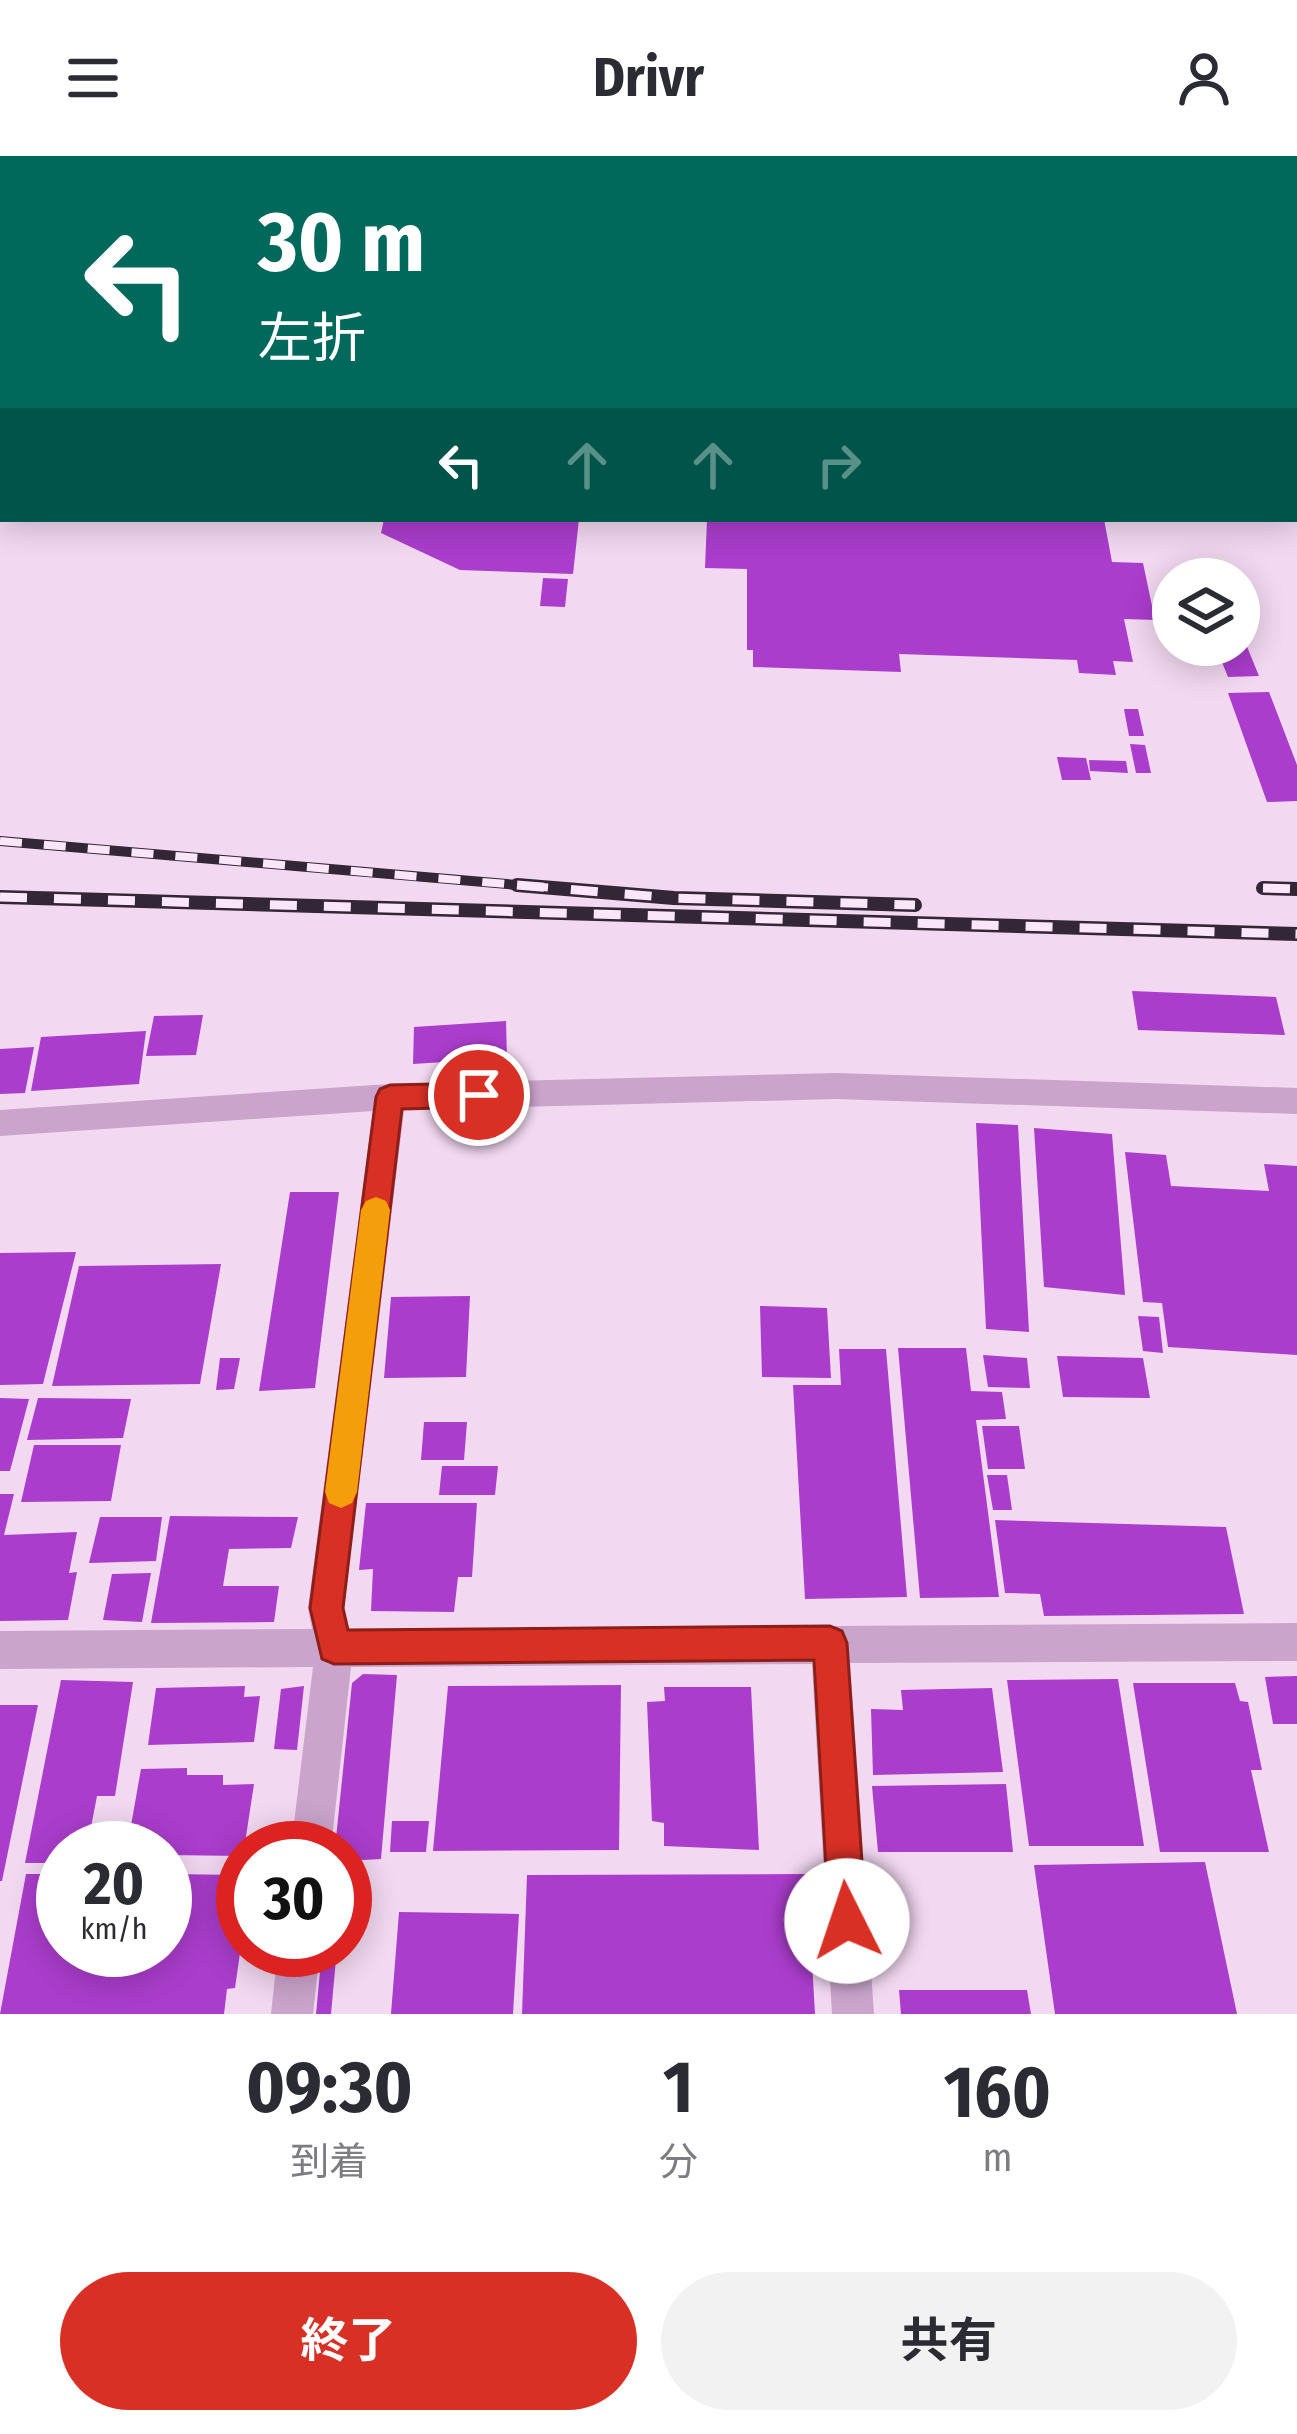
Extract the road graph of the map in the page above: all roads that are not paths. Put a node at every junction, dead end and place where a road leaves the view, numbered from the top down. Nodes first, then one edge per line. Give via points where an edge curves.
1 (390, 1097) junction
2 (1297, 1101) edge
3 (0, 1123) edge
4 (1297, 1642) edge
5 (830, 1643) junction
6 (334, 1647) junction
7 (0, 1650) edge
8 (314, 1821) edge
9 (296, 1977) edge
10 (292, 2014) edge
11 (853, 2014) edge

1 - 2 street via 836,1086
1 - 3 street
1 - 6 street via 326,1608
4 - 5 street
5 - 6 street
5 - 11 street
6 - 7 street
6 - 8 street
9 - 10 street

